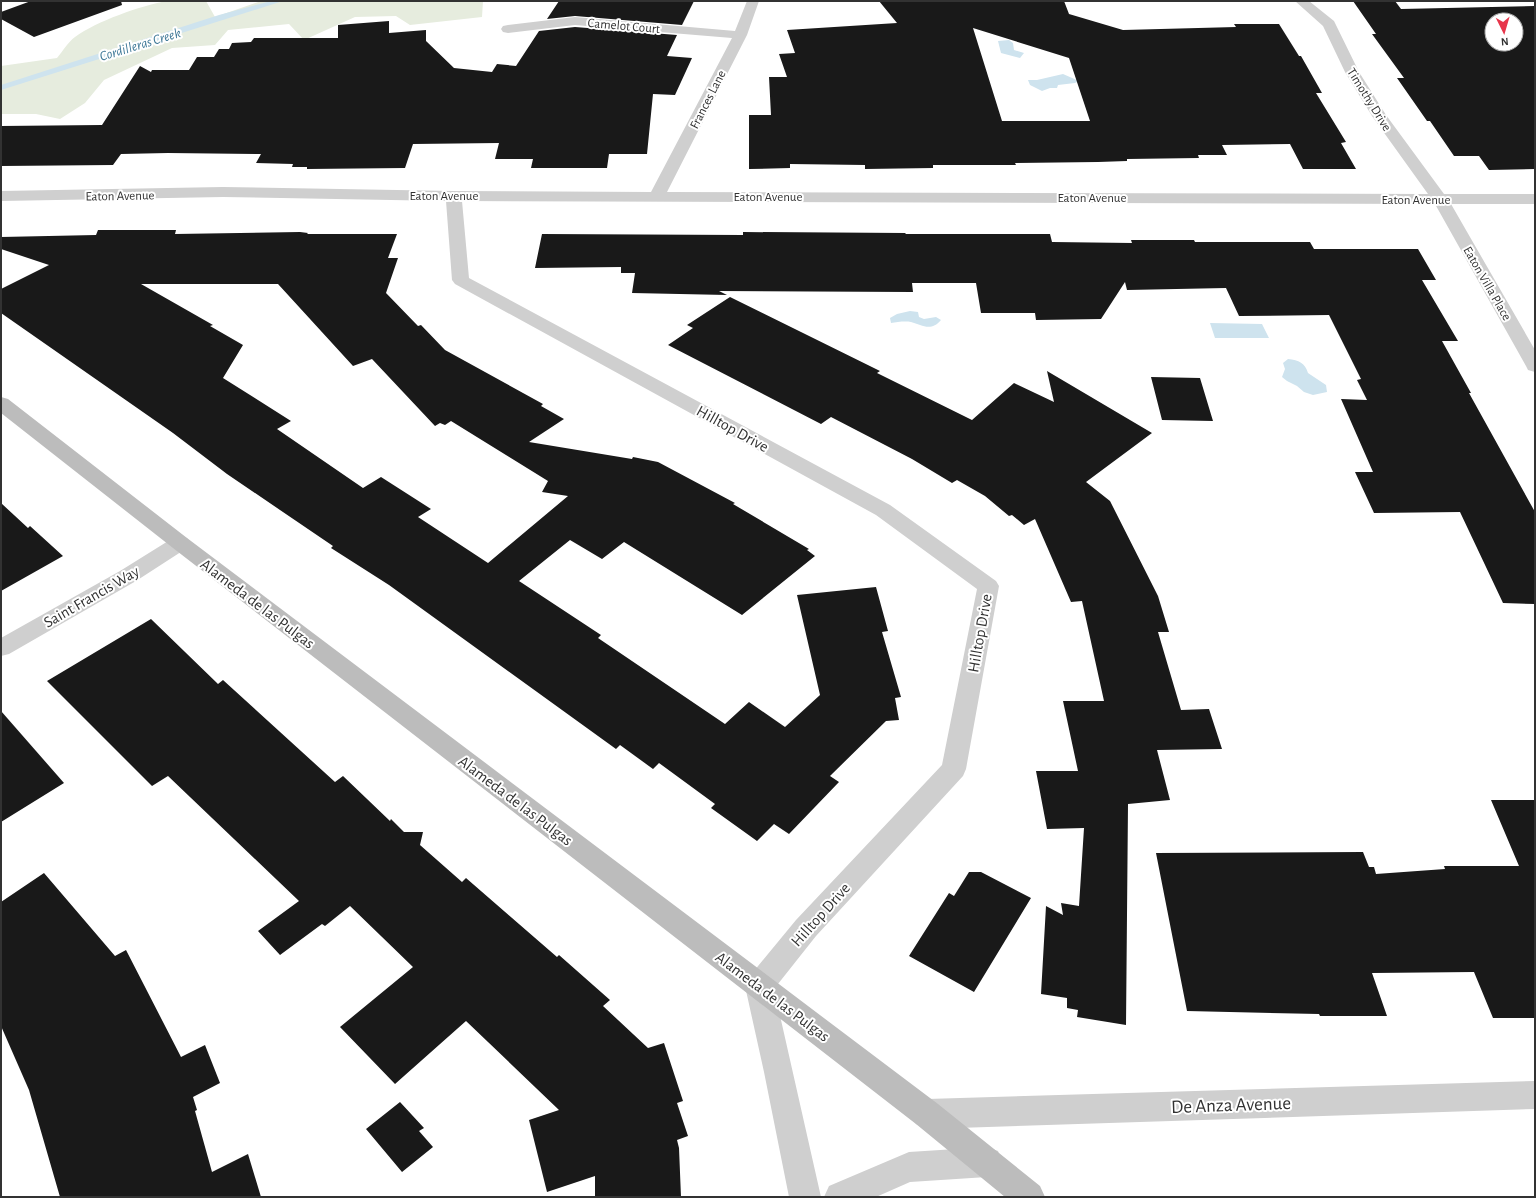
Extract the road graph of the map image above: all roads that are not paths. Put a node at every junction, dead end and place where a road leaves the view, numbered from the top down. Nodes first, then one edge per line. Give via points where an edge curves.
1 (753, 1) edge
2 (1301, 1) edge
3 (508, 29) dead end
4 (740, 35) junction
5 (657, 195) junction
6 (1, 196) edge
7 (454, 196) junction
8 (1440, 199) junction
9 (1535, 199) edge
10 (1535, 366) edge
11 (1, 403) edge
12 (180, 543) junction
13 (1, 648) edge
14 (759, 986) junction
15 (1535, 1095) edge
16 (927, 1114) junction
17 (987, 1162) junction
18 (805, 1197) edge
19 (840, 1197) edge
20 (1029, 1197) edge

1 - 4 street, Frances Lane
2 - 8 street, Timothy Drive via 1329,24 1352,72 1379,116
3 - 4 street, Camelot Court via 575,21
4 - 5 street, Frances Lane
5 - 7 street, Eaton Avenue
5 - 8 street, Eaton Avenue
6 - 7 street, Eaton Avenue via 223,192
7 - 14 street, Hilltop Drive via 461,280 882,510 988,586 954,769 806,928
8 - 9 street, Eaton Avenue
8 - 10 street, Eaton Villa Place
11 - 12 main road, Alameda de las Pulgas
12 - 13 street, Saint Francis Way via 128,576
12 - 14 main road, Alameda de las Pulgas
14 - 16 main road, Alameda de las Pulgas
14 - 18 street
15 - 16 street, De Anza Avenue
16 - 17 main road, Alameda de las Pulgas
17 - 19 street via 909,1167
17 - 20 main road, Alameda de las Pulgas

